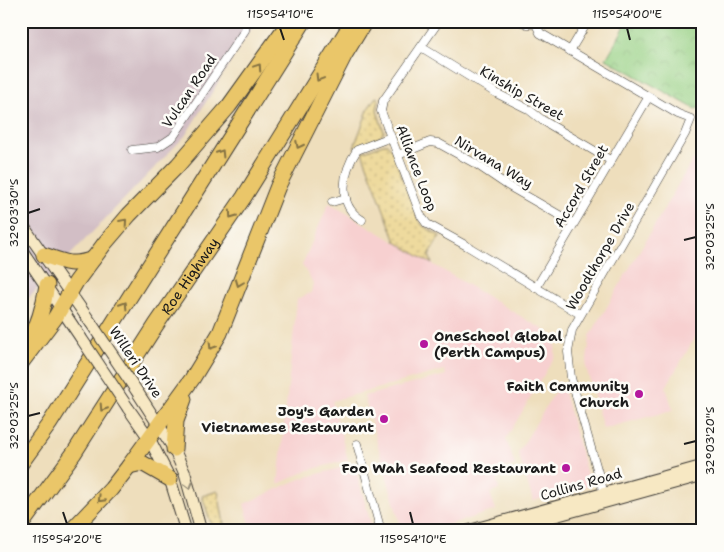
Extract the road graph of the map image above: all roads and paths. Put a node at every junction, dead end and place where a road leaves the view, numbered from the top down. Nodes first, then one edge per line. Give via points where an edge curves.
1 (246, 21) edge
2 (290, 21) edge
3 (304, 21) edge
4 (353, 21) edge
5 (365, 21) edge
6 (440, 21) edge
7 (520, 21) edge
8 (588, 21) edge
9 (536, 23) edge
10 (421, 47) junction
11 (570, 51) junction
12 (648, 98) junction
13 (391, 137) junction
14 (132, 150) dead end
15 (398, 155) junction
16 (610, 160) junction
17 (346, 198) junction
18 (332, 202) dead end
19 (362, 220) dead end
20 (21, 223) edge
21 (573, 224) junction
22 (21, 249) edge
23 (44, 255) junction
24 (92, 260) junction
25 (47, 285) junction
26 (536, 288) junction
27 (70, 292) junction
28 (61, 307) junction
29 (580, 314) junction
30 (21, 356) edge
31 (21, 363) edge
32 (192, 379) junction
33 (159, 425) junction
34 (149, 438) junction
35 (357, 444) dead end
36 (174, 450) junction
37 (21, 463) edge
38 (129, 466) junction
39 (703, 466) edge
40 (703, 475) edge
41 (170, 479) junction
42 (605, 497) junction
43 (21, 525) edge
44 (71, 531) edge
45 (186, 531) edge
46 (200, 531) edge
47 (382, 531) edge
48 (468, 531) edge
49 (501, 531) edge

1 - 14 street, Vulcan Road via 245,30 173,137 158,146
24 -> 2 highway via 229,106
37 -> 3 highway via 55,415
4 -> 43 highway, Roe Highway via 244,197 74,453
5 -> 32 highway via 278,186 220,333
6 - 10 street, Alliance Loop
7 - 9 street
8 - 11 street
9 - 11 street via 540,33
10 - 13 street, Alliance Loop via 383,101 381,110
10 - 16 street, Kinship Street
11 - 12 street
12 - 16 street, Accord Street
12 - 29 street, Woodthorpe Drive via 691,119 686,134
13 - 15 street, Alliance Loop
13 - 17 street via 357,150 345,179 343,189
15 - 21 street, Nirvana Way via 430,142 438,143
15 - 26 street, Alliance Loop via 427,224
16 - 21 street, Accord Street
17 - 18 street
17 - 19 street via 355,216
20 - 23 main road, Willeri Drive
21 - 26 street, Accord Street
22 - 25 main road
23 - 24 highway via 68,263
23 - 27 main road, Willeri Drive
24 - 27 highway
25 - 28 main road
25 - 30 highway via 36,329
26 - 29 street, Alliance Loop
27 - 28 highway
27 - 33 main road, Willeri Drive, bridge
28 - 31 highway
28 - 34 main road, bridge
29 - 42 street, Woodthorpe Drive via 572,330 568,352 571,378
32 - 33 highway
32 - 36 highway via 176,421
33 - 34 highway
33 - 36 main road, Willeri Drive
34 - 38 highway
34 - 41 main road
35 - 47 street
36 -> 46 main road, Willeri Drive via 185,474
38 - 41 highway via 142,463
38 -> 44 highway
39 - 42 main road, Collins Road
40 - 42 main road, Collins Road
41 - 45 main road
42 - 48 main road, Collins Road
42 - 49 main road, Collins Road

